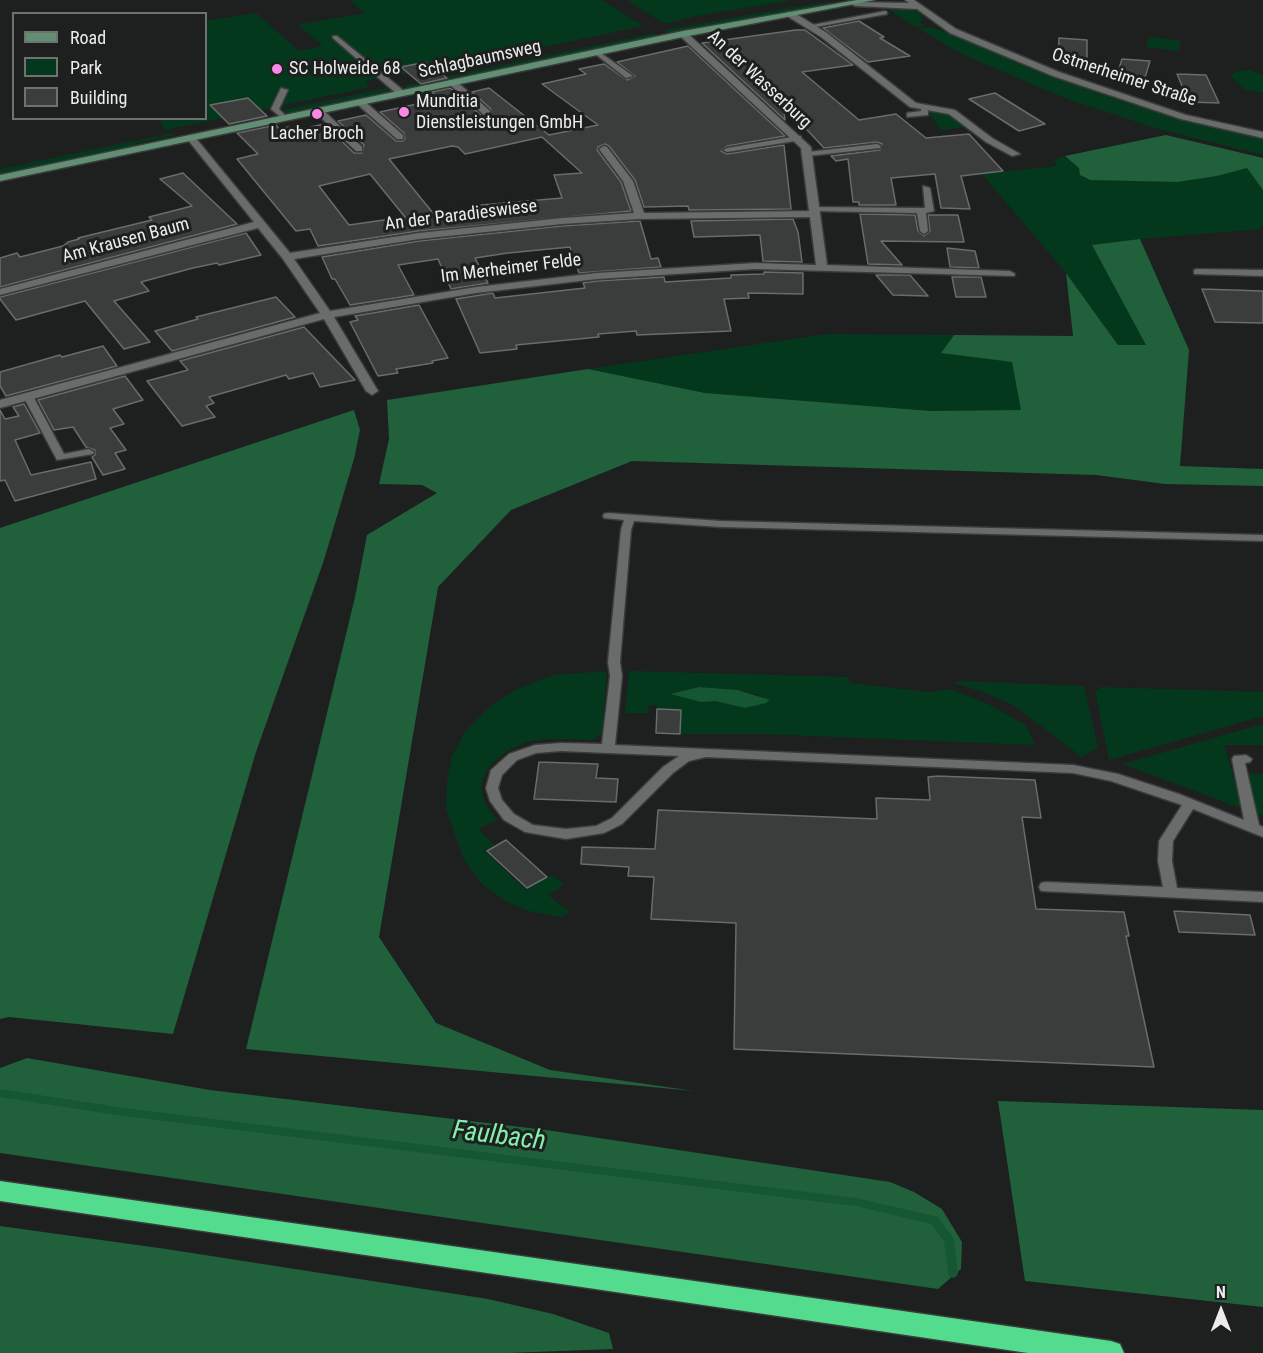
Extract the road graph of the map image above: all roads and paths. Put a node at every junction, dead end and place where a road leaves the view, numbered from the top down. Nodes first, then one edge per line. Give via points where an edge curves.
1 (871, 0) edge
2 (909, 0) edge
3 (926, 0) edge
4 (855, 3) junction
5 (918, 7) junction
6 (885, 13) dead end
7 (790, 14) junction
8 (810, 26) junction
9 (683, 34) junction
10 (335, 37) dead end
11 (978, 42) junction
12 (596, 52) junction
13 (629, 76) dead end
14 (452, 82) junction
15 (284, 90) dead end
16 (401, 93) junction
17 (360, 102) junction
18 (924, 107) junction
19 (319, 111) junction
20 (487, 113) dead end
21 (910, 115) dead end
22 (284, 118) junction
23 (1263, 135) edge
24 (400, 137) dead end
25 (190, 138) junction
26 (798, 138) junction
27 (877, 146) dead end
28 (360, 149) dead end
29 (604, 149) dead end
30 (727, 150) dead end
31 (808, 154) junction
32 (1015, 154) dead end
33 (0, 178) edge
34 (926, 188) dead end
35 (814, 211) junction
36 (921, 211) junction
37 (640, 216) junction
38 (260, 224) junction
39 (924, 231) dead end
40 (287, 257) junction
41 (822, 267) junction
42 (1197, 272) dead end
43 (1263, 273) edge
44 (1010, 274) dead end
45 (0, 292) edge
46 (327, 315) junction
47 (372, 391) dead end
48 (28, 396) junction
49 (0, 404) edge
50 (89, 452) dead end
51 (608, 516) dead end
52 (630, 517) junction
53 (1263, 538) edge
54 (608, 749) junction
55 (705, 753) junction
56 (1246, 759) dead end
57 (1190, 803) junction
58 (1258, 830) edge
59 (1046, 887) dead end
60 (1171, 892) junction
61 (1263, 897) edge
62 (0, 1191) edge
63 (1111, 1353) edge

1 - 4 main road, Schlagbaumsweg
2 - 5 street, Ostmerheimer Straße
3 - 11 street, Ostmerheimer Straße
4 - 5 street
4 - 7 main road, Schlagbaumsweg
5 - 11 street, Ostmerheimer Straße via 953,31
6 - 8 lane
7 - 8 street
7 - 9 main road, Schlagbaumsweg
8 - 18 street via 905,100
9 - 12 main road, Schlagbaumsweg
9 - 26 street, An der Wasserburg
10 - 16 lane
11 - 23 street, Ostmerheimer Straße via 1113,95
12 - 13 lane
12 - 14 main road, Schlagbaumsweg
14 - 16 main road, Schlagbaumsweg
14 - 20 lane
15 - 22 lane via 275,109
16 - 17 main road, Schlagbaumsweg
17 - 19 main road, Schlagbaumsweg
17 - 24 lane
18 - 21 lane via 925,113
18 - 32 street via 952,112
19 - 22 main road, Schlagbaumsweg
19 - 28 lane
22 - 25 main road, Schlagbaumsweg
25 - 33 main road, Schlagbaumsweg
25 - 38 street
26 - 30 lane
26 - 31 street, An der Wasserburg
27 - 31 lane, An der Wasserburg
29 - 37 street via 628,181
31 - 35 street, An der Wasserburg
34 - 36 lane via 930,211
35 - 36 lane
35 - 37 street, An der Paradieswiese
35 - 41 street, An der Wasserburg
36 - 39 lane
37 - 40 street, An der Paradieswiese via 471,230
38 - 40 street
38 - 45 street, Am Krausen Baum
40 - 46 street
41 - 44 street, Im Merheimer Felde
41 - 46 street, Im Merheimer Felde via 755,266 597,276 476,290
42 - 43 lane
46 - 47 street
46 - 48 street, Im Merheimer Felde
48 - 49 street, Im Merheimer Felde
48 - 50 lane via 62,458
51 - 52 lane
52 - 53 lane via 721,524
52 - 54 lane
54 - 55 lane
54 - 55 lane via 544,748 513,757 496,773 492,788 496,801 509,817 530,829 566,834 599,830 617,821 685,758
55 - 57 lane via 1073,769 1113,777
56 - 58 lane via 1238,759
57 - 58 lane
57 - 60 lane via 1166,841
59 - 60 lane
60 - 61 lane
62 - 63 highway

